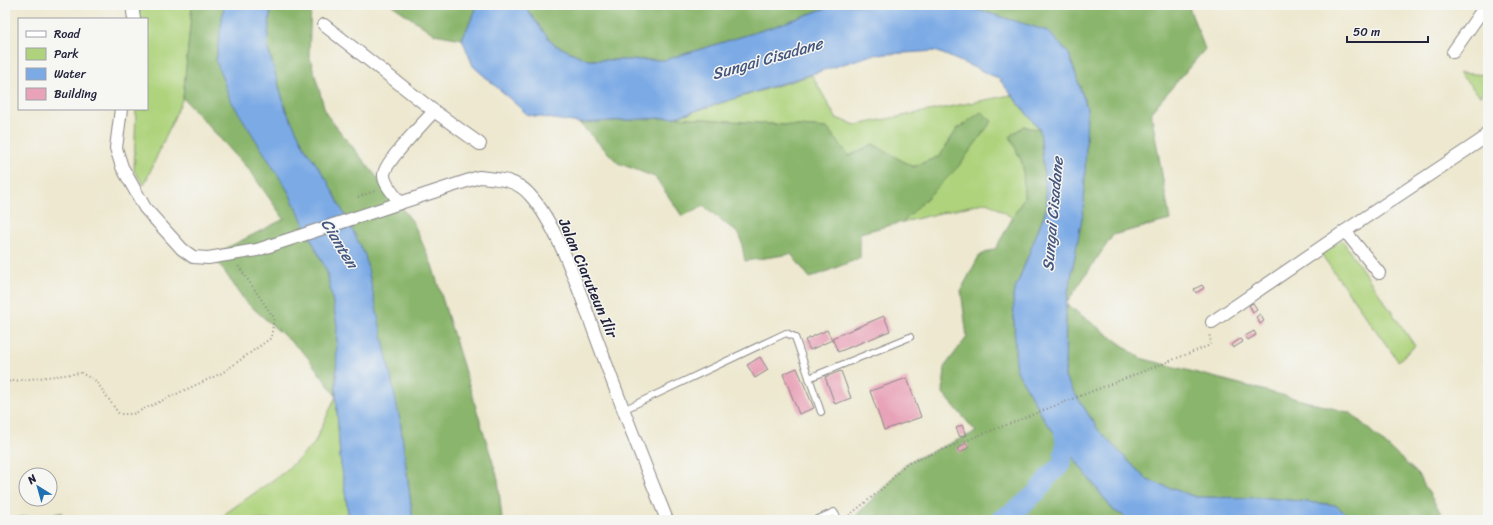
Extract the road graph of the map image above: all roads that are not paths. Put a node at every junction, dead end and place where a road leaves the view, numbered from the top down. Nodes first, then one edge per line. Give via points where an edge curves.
1 (132, 5) edge
2 (1486, 5) edge
3 (134, 18) edge
4 (324, 25) dead end
5 (1453, 52) dead end
6 (121, 110) edge
7 (434, 111) junction
8 (1488, 132) edge
9 (480, 144) dead end
10 (400, 203) junction
11 (1344, 231) junction
12 (1379, 273) dead end
13 (1212, 322) road end
14 (910, 336) dead end
15 (809, 378) junction
16 (623, 410) junction
17 (821, 412) dead end
18 (667, 520) edge
19 (816, 520) edge
20 (839, 520) edge

1 - 3 street
2 - 5 street
4 - 7 street
6 - 10 street, Jalan Ciaruteun Ilir via 116,139 122,167 145,208 182,249 193,257 208,258 256,250
7 - 9 street
7 - 10 street via 385,170 388,186
8 - 11 street via 1483,139
10 - 16 street, Jalan Ciaruteun Ilir via 479,177 502,179 517,184 529,193 546,218 560,246
11 - 12 street
11 - 13 street
14 - 15 lane
15 - 16 lane via 796,337 786,333
15 - 17 lane
16 - 18 street, Jalan Ciaruteun Ilir
19 - 20 lane via 834,512

